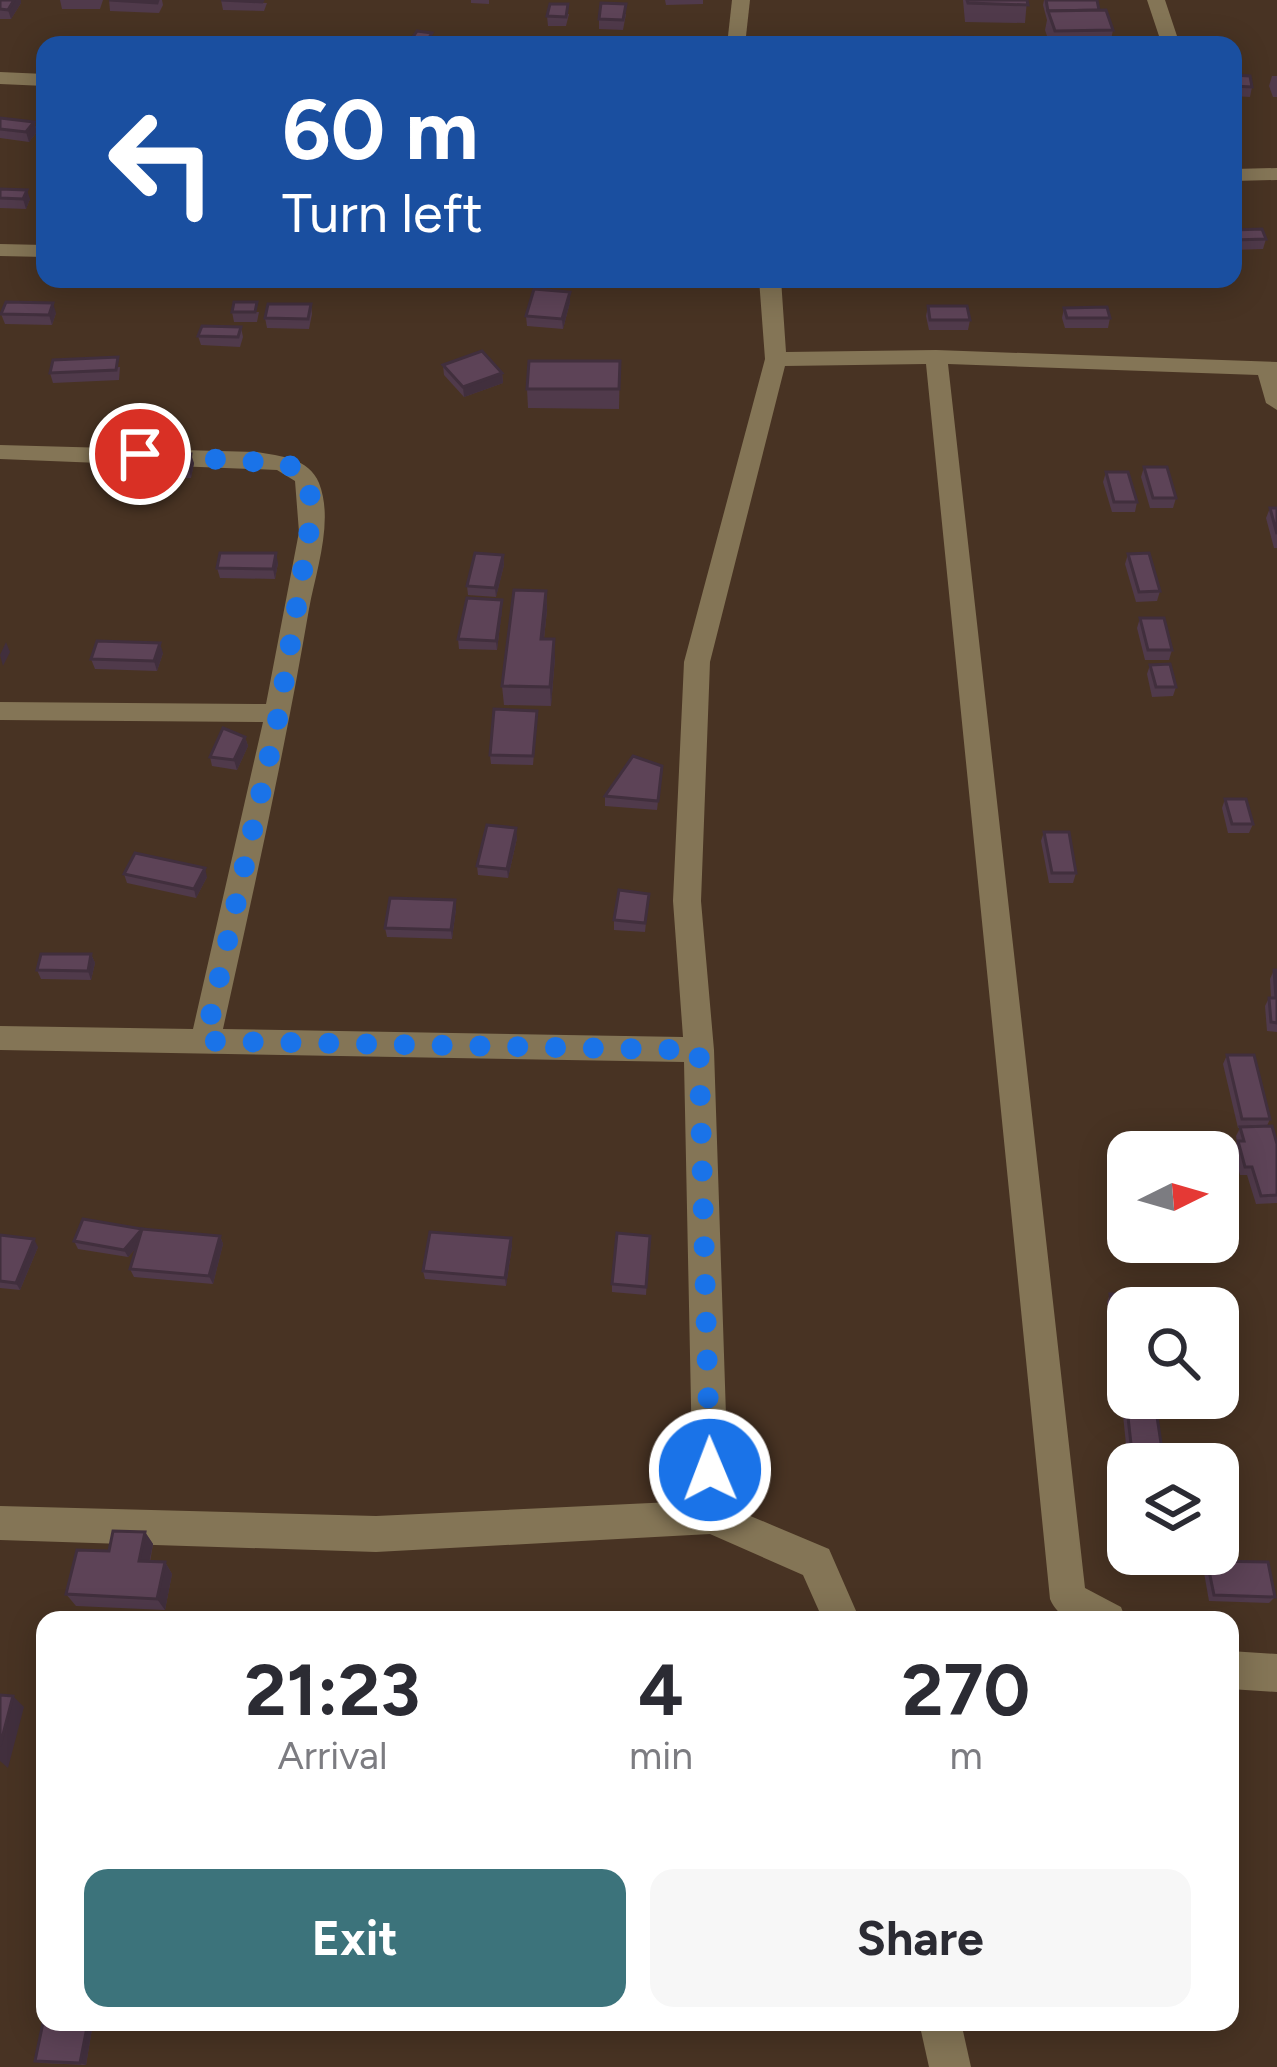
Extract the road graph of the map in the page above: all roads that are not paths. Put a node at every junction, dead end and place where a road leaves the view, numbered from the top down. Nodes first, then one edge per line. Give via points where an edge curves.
1 (741, 0) edge
2 (1156, 0) edge
3 (737, 36) edge
4 (1168, 36) edge
5 (0, 78) edge
6 (36, 80) edge
7 (1277, 174) edge
8 (1242, 175) edge
9 (0, 250) edge
10 (36, 251) edge
11 (771, 288) edge
12 (936, 357) junction
13 (776, 359) junction
14 (1272, 369) edge
15 (1277, 403) edge
16 (0, 452) edge
17 (0, 711) edge
18 (279, 713) junction
19 (0, 1038) edge
20 (205, 1041) junction
21 (699, 1050) junction
22 (711, 1517) junction
23 (0, 1523) edge
24 (838, 1611) edge
25 (1091, 1611) edge
26 (1239, 1671) edge
27 (1277, 1673) edge
28 (942, 2031) edge
29 (950, 2067) edge

1 - 3 street
2 - 4 street
5 - 6 street
7 - 8 street
9 - 10 street
11 - 13 street
12 - 13 street
12 - 14 street
12 - 25 street via 1068,1599
13 - 21 street via 697,662 687,901
14 - 15 street
16 - 18 street via 257,459 304,475 310,526
17 - 18 street
18 - 20 street
19 - 20 street
20 - 21 street
21 - 22 street
22 - 23 street via 376,1534
22 - 24 street via 816,1562
26 - 27 street
28 - 29 street

